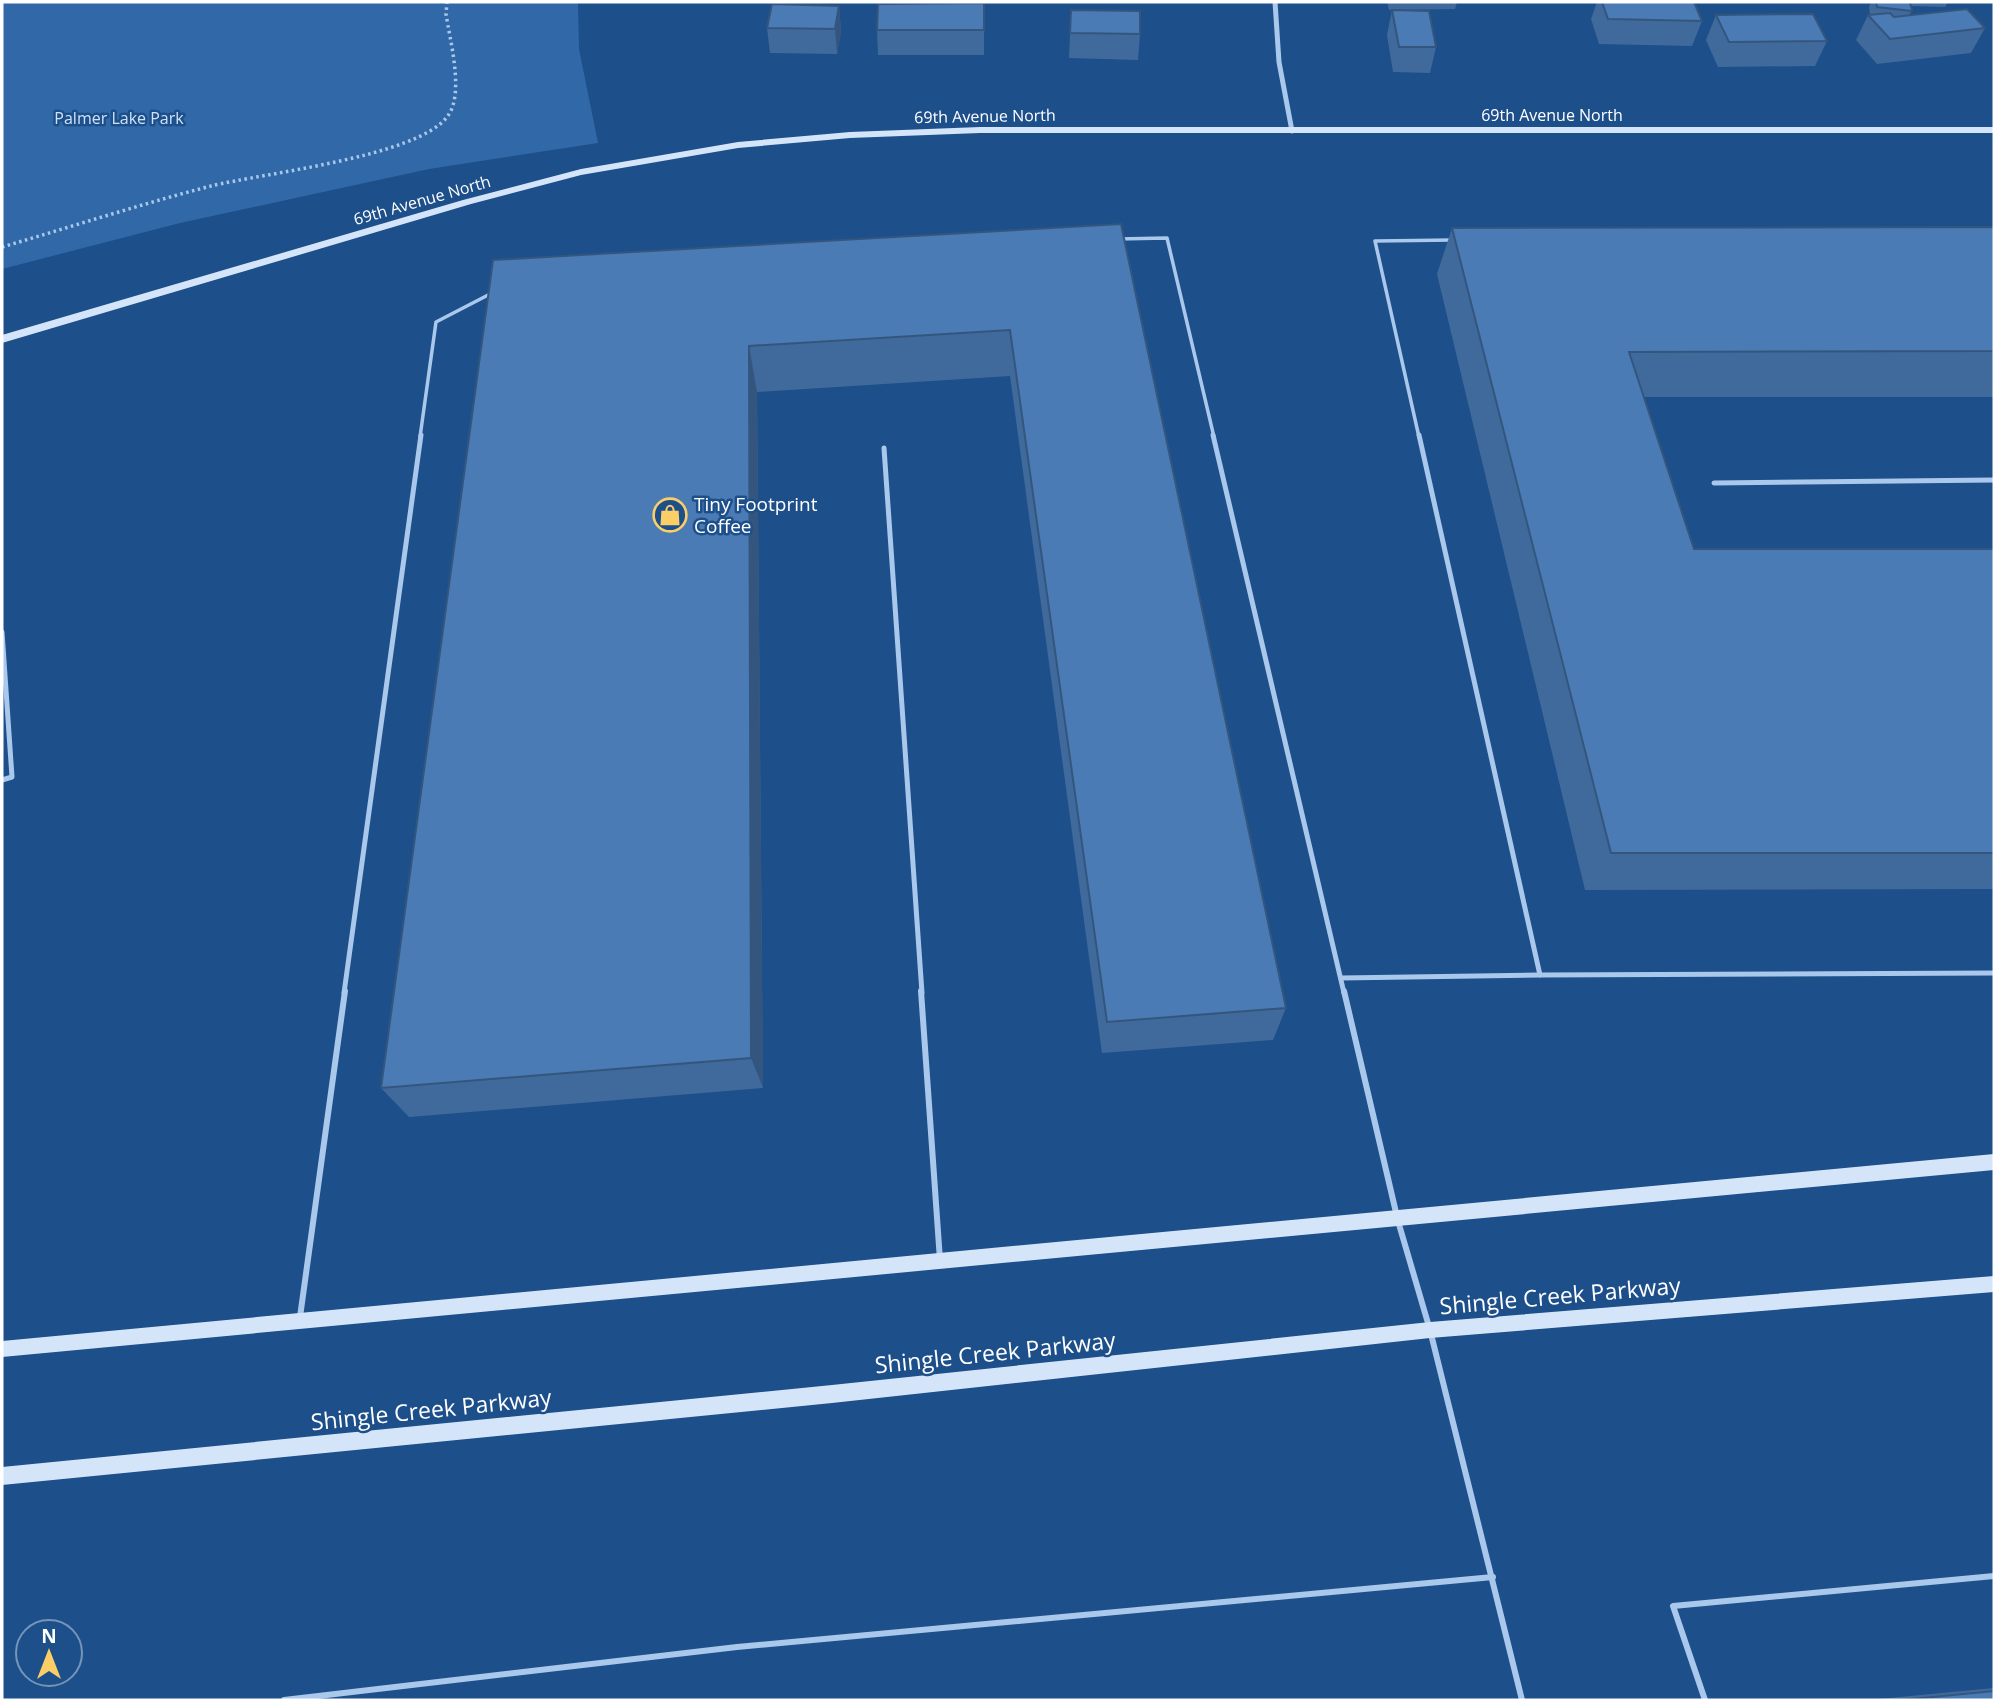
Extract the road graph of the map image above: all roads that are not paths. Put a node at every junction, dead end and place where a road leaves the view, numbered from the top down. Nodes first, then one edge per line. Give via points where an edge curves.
1 (1275, 2) edge
2 (1994, 130) edge
3 (1292, 131) junction
4 (1114, 239) edge
5 (1457, 240) edge
6 (497, 291) edge
7 (2, 339) edge
8 (884, 448) dead end
9 (1994, 480) edge
10 (1714, 483) dead end
11 (2, 632) edge
12 (2, 780) edge
13 (1994, 973) edge
14 (1540, 975) junction
15 (1341, 978) junction
16 (1994, 1162) edge
17 (1398, 1221) junction
18 (940, 1260) junction
19 (1994, 1284) edge
20 (299, 1321) junction
21 (1430, 1331) junction
22 (2, 1349) edge
23 (2, 1476) edge
24 (1994, 1576) edge
25 (1493, 1577) junction
26 (284, 1700) edge
27 (1522, 1700) edge
28 (1705, 1700) edge

1 - 3 street via 1279,62
2 - 3 street, 69th Avenue North
3 - 7 street, 69th Avenue North via 980,130 738,145 668,156 581,172 467,202
4 - 15 lane via 1167,238
5 - 14 lane via 1375,241
6 - 20 lane via 436,322
8 - 18 lane
9 - 10 lane
11 - 12 lane via 12,777
13 - 14 lane
14 - 15 lane
15 - 17 lane
16 - 17 street
17 - 18 street
17 - 21 lane
18 - 20 street
19 - 21 street, Shingle Creek Parkway
20 - 22 street
21 - 23 street, Shingle Creek Parkway
21 - 25 lane
24 - 28 lane via 1673,1606
25 - 26 lane via 971,1622
25 - 27 lane

